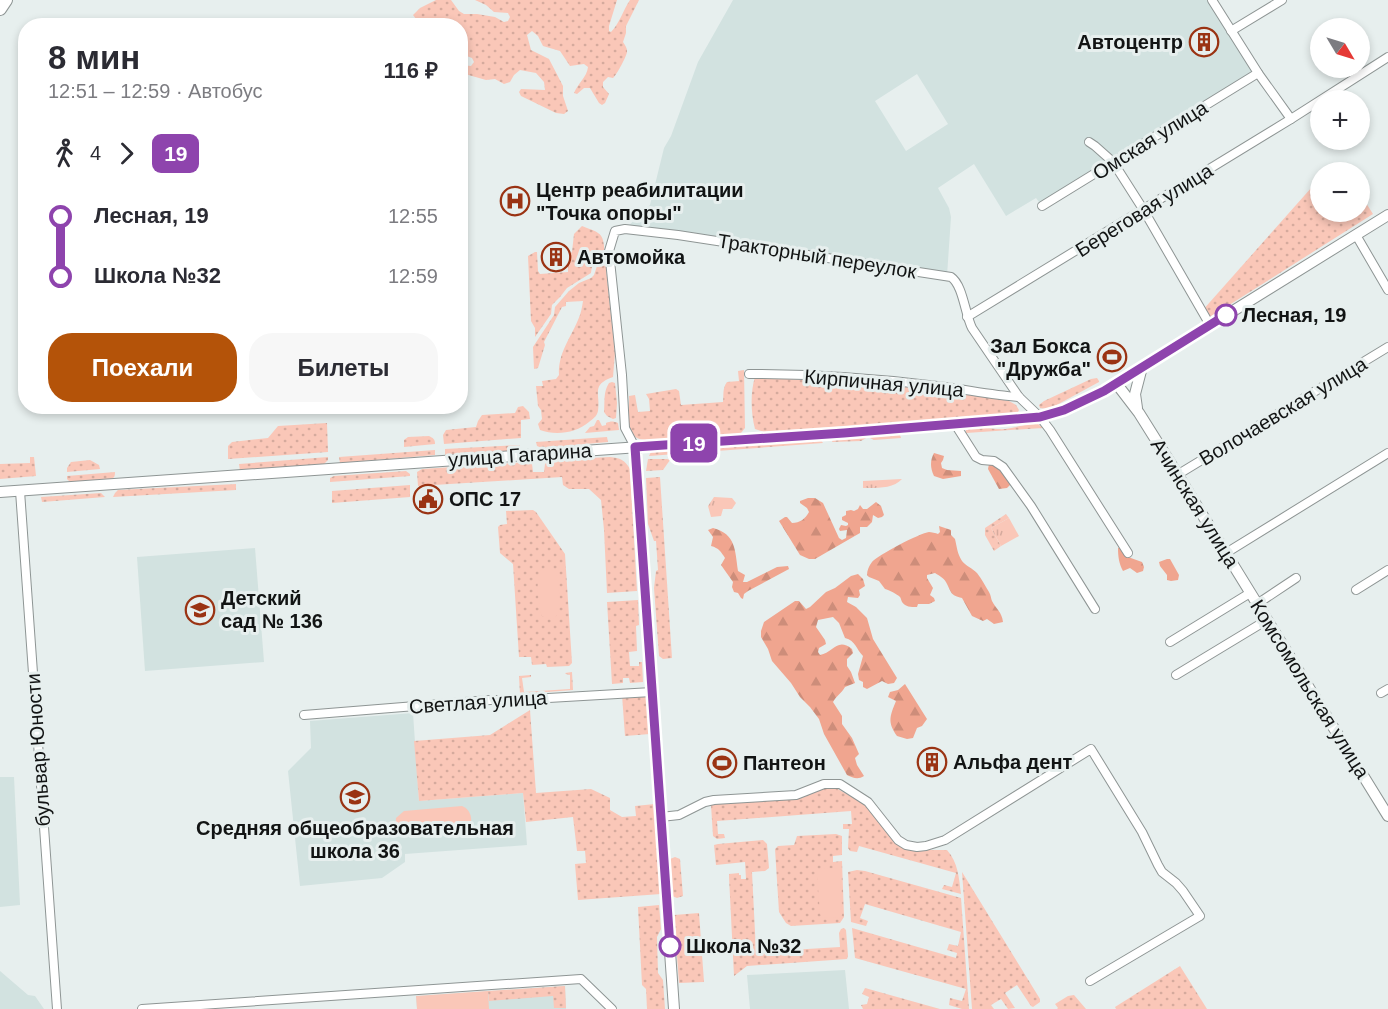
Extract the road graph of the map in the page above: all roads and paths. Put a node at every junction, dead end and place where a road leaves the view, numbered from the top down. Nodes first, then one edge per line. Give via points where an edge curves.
1 (6, 0) edge
2 (1212, 0) edge
3 (1282, 0) edge
4 (0, 9) edge
5 (1232, 31) junction
6 (1388, 57) edge
7 (1258, 73) junction
8 (1291, 119) junction
9 (1089, 142) dead end
10 (1113, 162) junction
11 (1042, 206) dead end
12 (1143, 209) junction
13 (1388, 215) edge
14 (1356, 235) junction
15 (1388, 290) edge
16 (967, 317) junction
17 (1210, 325) junction
18 (1388, 347) edge
19 (1142, 367) junction
20 (748, 374) dead end
21 (1116, 384) junction
22 (1019, 397) junction
23 (1139, 414) junction
24 (1040, 417) junction
25 (955, 424) junction
26 (635, 447) junction
27 (1388, 453) edge
28 (1177, 475) junction
29 (20, 490) junction
30 (0, 492) edge
31 (1128, 553) dead end
32 (1226, 553) junction
33 (1388, 570) edge
34 (1296, 578) dead end
35 (1356, 590) dead end
36 (1250, 592) junction
37 (1257, 604) junction
38 (1095, 609) dead end
39 (1267, 620) junction
40 (1170, 642) dead end
41 (1176, 675) dead end
42 (652, 692) junction
43 (304, 715) dead end
44 (1384, 799) edge
45 (1388, 816) edge
46 (661, 817) junction
47 (1090, 981) dead end
48 (57, 1009) edge
49 (142, 1009) edge
50 (612, 1009) edge
51 (674, 1009) edge

1 - 4 main road
2 - 5 street
3 - 5 street
5 - 7 street
6 - 8 street, Береговая улица
7 - 8 street
7 - 10 street, Омская улица
8 - 12 street, Береговая улица
9 - 10 street
10 - 11 street, Омская улица
10 - 12 street
12 - 16 street, Береговая улица
12 - 17 street
13 - 14 street, улица Гагарина
14 - 15 street
14 - 17 street, улица Гагарина
16 - 22 street
16 - 26 street, Тракторный переулок via 958,283 947,276 678,235 615,231 609,251 626,428
17 - 19 street, улица Гагарина
18 - 28 street, Волочаевская улица
19 - 21 street, улица Гагарина
19 - 23 street, Ачинская улица via 1135,394
20 - 22 street, Кирпичная улица via 832,376
21 - 23 street, Ачинская улица
21 - 24 street, улица Гагарина via 1064,410
22 - 24 street
23 - 28 street, Ачинская улица
24 - 25 street, улица Гагарина
24 - 31 street
25 - 26 street, улица Гагарина
25 - 38 street via 976,457 1003,467
26 - 29 street, улица Гагарина
26 - 42 street
27 - 32 street
28 - 32 street, Ачинская улица
29 - 30 street, улица Гагарина
29 - 48 street, бульвар Юности
32 - 36 street, Ачинская улица
33 - 35 street
34 - 37 street
36 - 37 street, Комсомольская улица
36 - 40 street
37 - 39 street, Комсомольская улица
39 - 41 street
39 - 44 street, Комсомольская улица
42 - 43 street, Светлая улица
42 - 46 street
44 - 45 street, Комсомольская улица
46 - 47 street via 679,815 714,800 796,795 833,783 868,802 898,840 906,845 926,846 945,840 1091,749 1162,872 1183,891 1200,916
46 - 51 street
49 - 50 street via 581,979

